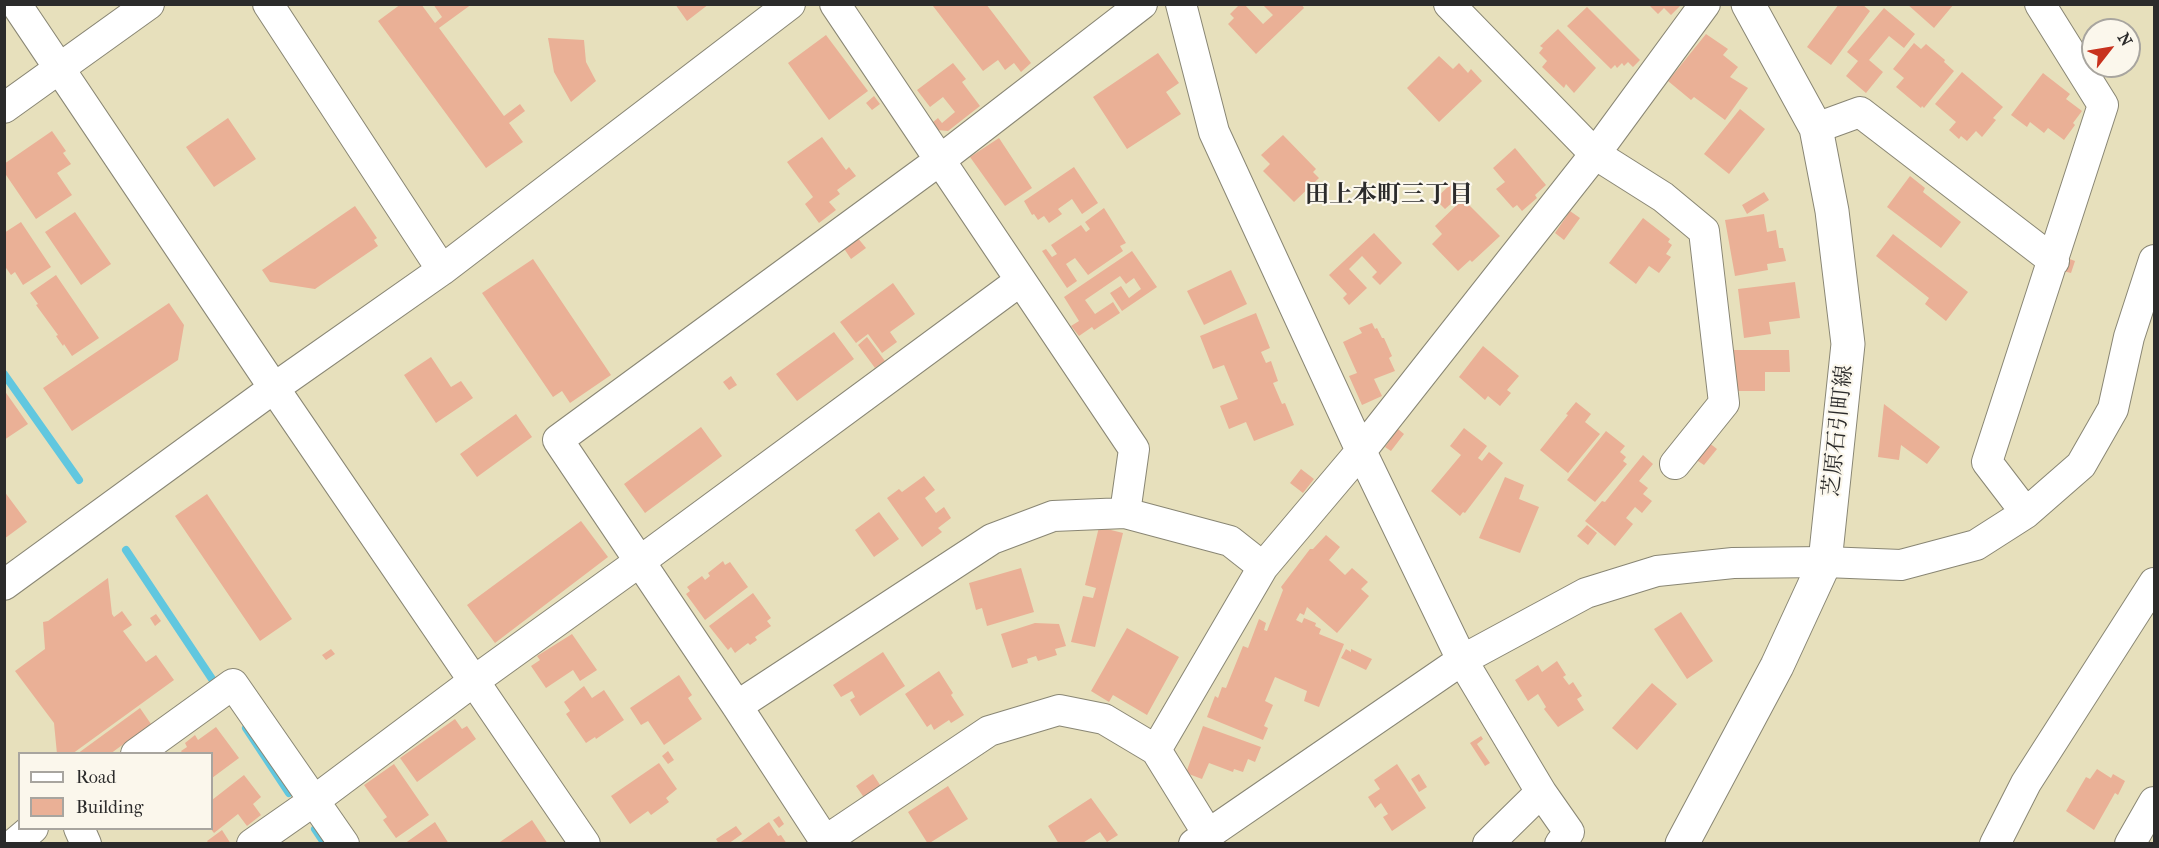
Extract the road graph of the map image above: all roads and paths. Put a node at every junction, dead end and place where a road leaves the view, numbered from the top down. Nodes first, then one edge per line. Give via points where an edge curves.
1 (16, 4) edge
2 (148, 4) edge
3 (268, 4) edge
4 (790, 4) edge
5 (835, 4) edge
6 (1142, 4) edge
7 (1181, 4) edge
8 (1449, 4) edge
9 (1705, 4) edge
10 (1748, 4) edge
11 (2040, 4) edge
12 (60, 67) junction
13 (4, 108) edge
14 (1816, 128) junction
15 (1595, 154) junction
16 (940, 160) junction
17 (2154, 260) edge
18 (2054, 261) junction
19 (442, 270) junction
20 (1020, 281) junction
21 (274, 388) junction
22 (1361, 451) junction
23 (1675, 464) dead end
24 (1125, 513) junction
25 (2026, 513) junction
26 (639, 562) junction
27 (1825, 562) junction
28 (1263, 567) junction
29 (2154, 583) edge
30 (4, 585) edge
31 (1462, 660) junction
32 (474, 681) junction
33 (737, 706) junction
34 (1156, 750) junction
35 (136, 752) edge
36 (1541, 792) junction
37 (315, 800) junction
38 (2154, 802) edge
39 (30, 830) edge
40 (1201, 839) edge
41 (14, 843) edge
42 (252, 843) edge
43 (344, 843) edge
44 (585, 843) edge
45 (1488, 843) edge
46 (1560, 843) edge
47 (1682, 843) edge
48 (1995, 843) edge
49 (2130, 843) edge

1 - 12 street
2 - 12 street
3 - 19 street
4 - 19 street
5 - 16 street
6 - 16 street
7 - 22 street via 1214,132
8 - 15 street
9 - 15 street
10 - 14 main road, 芝原石引町線
11 - 18 street via 2103,105
12 - 13 street
12 - 21 street
14 - 18 street via 1860,112
14 - 27 main road, 芝原石引町線 via 1832,211 1848,344
15 - 22 street
15 - 23 street via 1663,197 1704,231 1724,403
16 - 20 street
16 - 26 street via 558,440
17 - 25 street via 2129,337 2113,409 2081,465
18 - 25 street via 1987,462
19 - 21 street
20 - 24 street via 1134,449
20 - 26 street
21 - 30 street
21 - 32 street
22 - 28 street
22 - 31 street
24 - 28 street via 1230,541
24 - 33 street via 1053,516 992,539
25 - 27 street via 1976,545 1901,565
26 - 32 street
26 - 33 street
27 - 31 street via 1732,563 1657,571 1586,593
27 - 47 main road, 芝原石引町線 via 1777,666
28 - 34 street
29 - 48 street via 2026,783
31 - 36 street
31 - 40 street
32 - 37 street
32 - 44 street
33 - 34 street via 825,841 989,731 1059,710 1104,718
34 - 40 street
35 - 37 street via 233,684
36 - 45 street
36 - 46 street via 1569,832
37 - 42 street
37 - 43 street
38 - 49 street
39 - 41 street

